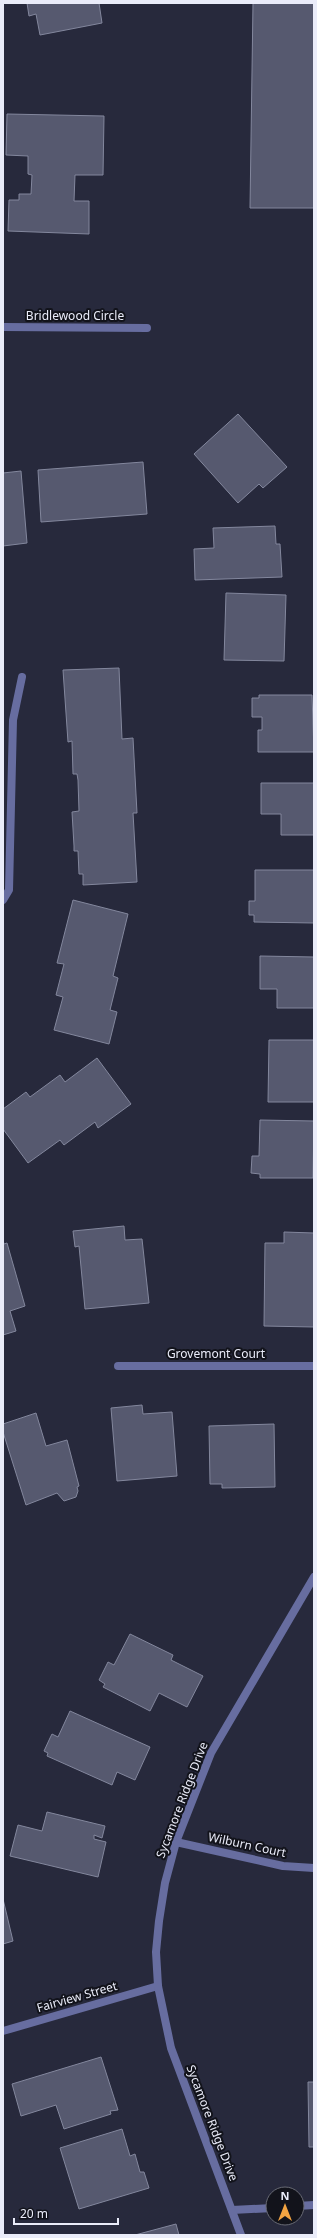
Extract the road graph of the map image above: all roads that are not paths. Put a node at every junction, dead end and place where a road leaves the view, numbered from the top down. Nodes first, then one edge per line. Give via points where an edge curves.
1 (3, 327) edge
2 (147, 328) dead end
3 (22, 677) dead end
4 (3, 900) edge
5 (118, 1366) dead end
6 (314, 1366) edge
7 (314, 1577) edge
8 (176, 1842) junction
9 (314, 1868) edge
10 (158, 1986) junction
11 (3, 2031) edge
12 (265, 2208) edge
13 (232, 2210) junction
14 (241, 2235) edge

1 - 2 street, Bridlewood Circle
3 - 4 street via 13,720 9,890
5 - 6 street, Grovemont Court
7 - 8 street, Sycamore Ridge Drive via 211,1753
8 - 9 street, Wilburn Court via 283,1866
8 - 10 street, Sycamore Ridge Drive via 165,1883 159,1921 156,1952
10 - 11 street, Fairview Street
10 - 13 street, Sycamore Ridge Drive via 171,2048
12 - 13 street
13 - 14 street, Sycamore Ridge Drive

